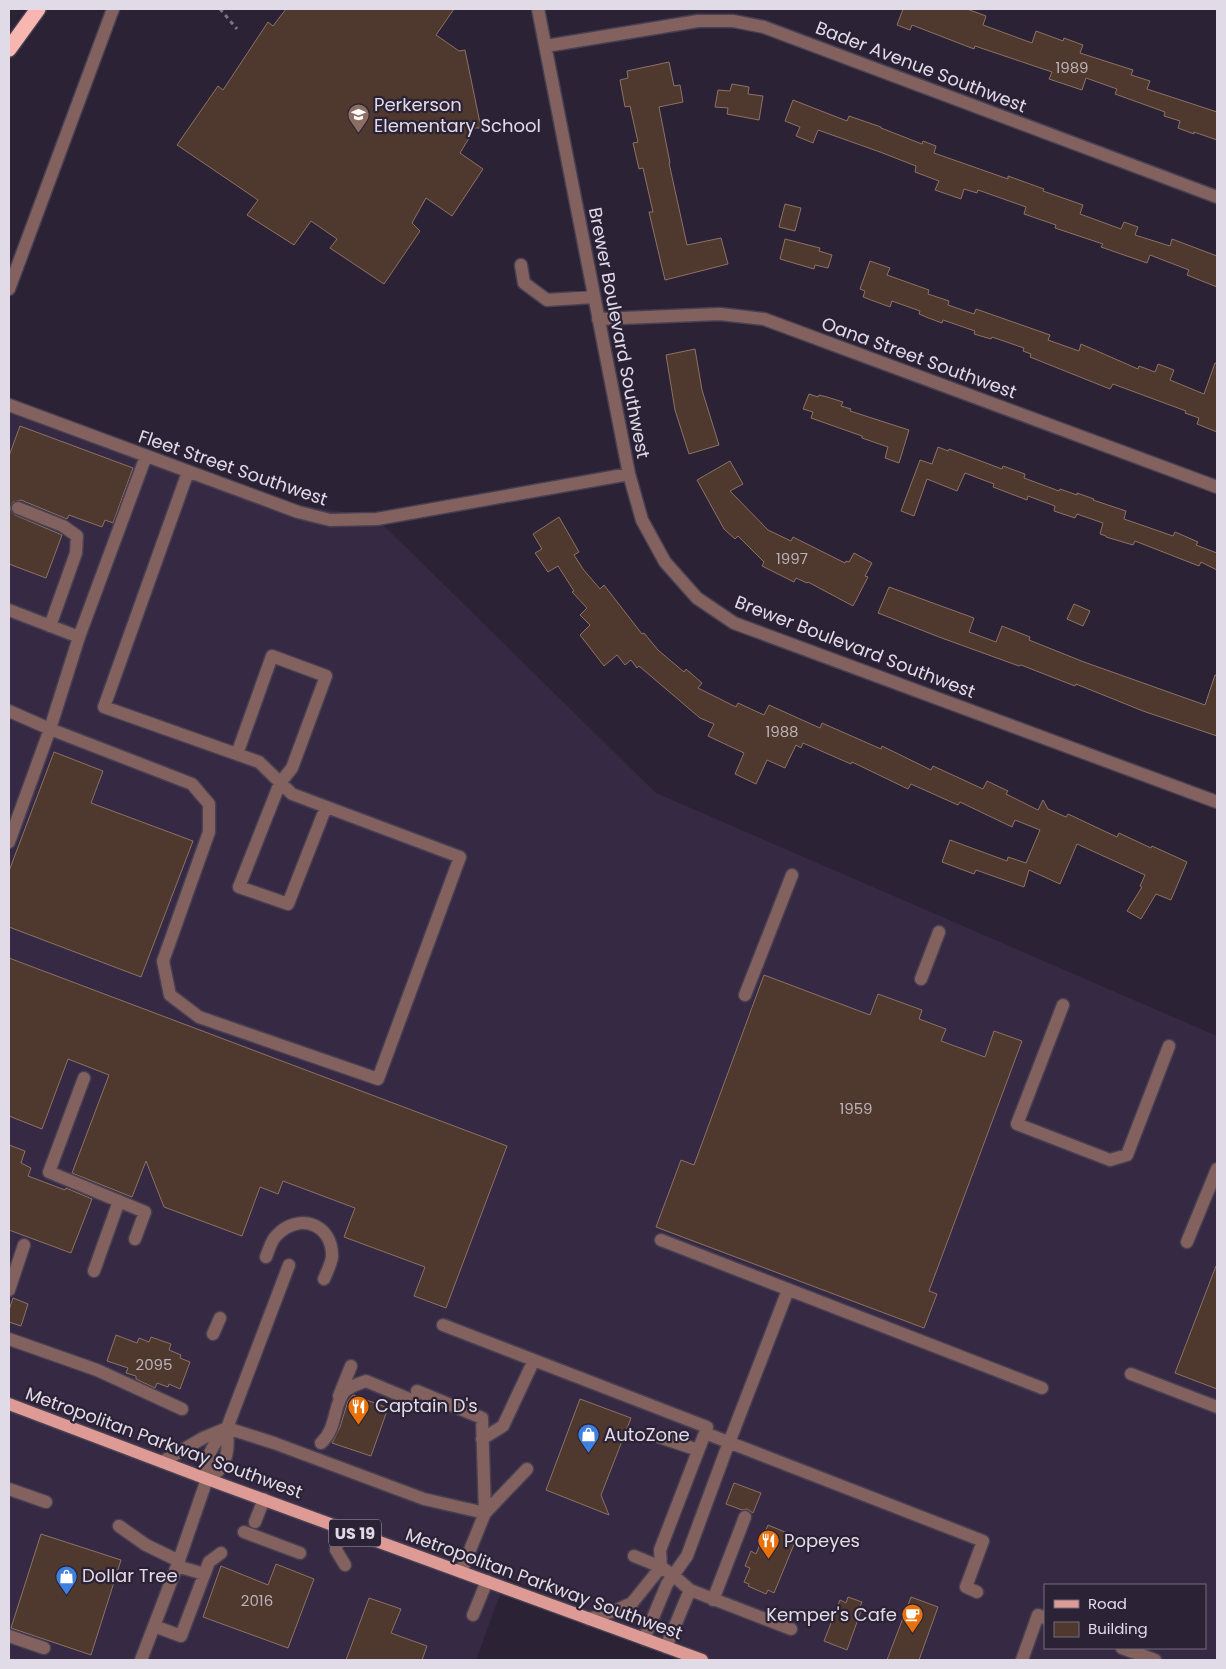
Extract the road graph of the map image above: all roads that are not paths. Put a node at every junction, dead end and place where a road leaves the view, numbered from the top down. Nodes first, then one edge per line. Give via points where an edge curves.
1 (38, 9) edge
2 (114, 9) edge
3 (538, 9) edge
4 (546, 46) junction
5 (9, 49) edge
6 (1217, 196) edge
7 (521, 265) dead end
8 (9, 289) edge
9 (594, 297) junction
10 (598, 319) junction
11 (9, 405) edge
12 (146, 456) junction
13 (188, 472) junction
14 (629, 474) junction
15 (1217, 487) edge
16 (18, 508) dead end
17 (9, 610) edge
18 (50, 626) junction
19 (79, 637) junction
20 (9, 710) edge
21 (50, 729) junction
22 (237, 754) junction
23 (280, 783) junction
24 (1217, 802) edge
25 (326, 807) junction
26 (9, 842) edge
27 (792, 875) dead end
28 (939, 932) dead end
29 (921, 979) dead end
30 (745, 995) dead end
31 (1063, 1005) dead end
32 (1169, 1046) dead end
33 (84, 1078) dead end
34 (1217, 1168) edge
35 (119, 1201) junction
36 (135, 1239) dead end
37 (661, 1240) dead end
38 (1188, 1242) dead end
39 (24, 1245) dead end
40 (266, 1257) dead end
41 (289, 1266) dead end
42 (94, 1272) dead end
43 (324, 1279) dead end
44 (9, 1290) edge
45 (788, 1290) junction
46 (220, 1318) dead end
47 (443, 1325) dead end
48 (213, 1334) dead end
49 (9, 1339) edge
50 (534, 1360) junction
51 (350, 1366) dead end
52 (1130, 1374) dead end
53 (1042, 1388) dead end
54 (9, 1404) edge
55 (1217, 1407) edge
56 (182, 1409) dead end
57 (227, 1428) junction
58 (705, 1433) junction
59 (656, 1436) dead end
60 (482, 1439) junction
61 (321, 1443) junction
62 (729, 1443) junction
63 (698, 1450) junction
64 (315, 1459) junction
65 (162, 1462) junction
66 (527, 1469) dead end
67 (207, 1479) junction
68 (9, 1489) edge
69 (264, 1499) junction
70 (46, 1502) dead end
71 (485, 1513) junction
72 (745, 1517) dead end
73 (255, 1522) dead end
74 (119, 1526) dead end
75 (339, 1527) junction
76 (244, 1532) dead end
77 (221, 1553) dead end
78 (300, 1553) dead end
79 (634, 1556) dead end
80 (178, 1563) junction
81 (345, 1566) dead end
82 (661, 1568) junction
83 (461, 1572) junction
84 (204, 1574) junction
85 (674, 1576) junction
86 (487, 1581) junction
87 (690, 1590) junction
88 (977, 1592) dead end
89 (713, 1600) junction
90 (473, 1615) dead end
91 (1044, 1618) edge
92 (589, 1619) junction
93 (154, 1626) junction
94 (791, 1629) dead end
95 (9, 1636) edge
96 (644, 1639) junction
97 (666, 1647) junction
98 (44, 1648) dead end
99 (1125, 1649) edge
100 (141, 1660) edge
101 (702, 1660) edge
102 (1022, 1660) edge
103 (1155, 1660) edge

1 - 5 highway
2 - 8 street
3 - 4 street, Brewer Boulevard Southwest
4 - 6 street, Bader Avenue Southwest via 698,21 733,21 764,27
4 - 9 street, Brewer Boulevard Southwest
7 - 9 street via 524,283 547,300
9 - 10 street, Brewer Boulevard Southwest
10 - 14 street, Brewer Boulevard Southwest
10 - 15 street, Oana Street Southwest via 720,314 764,319
11 - 12 street, Fleet Street Southwest
12 - 13 street, Fleet Street Southwest
12 - 19 street
13 - 14 street, Fleet Street Southwest via 298,512 330,520 376,520
13 - 22 street via 104,707
14 - 24 street, Brewer Boulevard Southwest via 642,520 665,562 697,598 734,623
16 - 18 street via 63,526 77,536 76,553
17 - 18 street
18 - 19 street
19 - 21 street
20 - 21 street
21 - 25 street via 192,784 208,804 209,832 163,961 170,995 200,1017 378,1079 460,857
21 - 26 street
22 - 23 street via 259,762
22 - 23 street via 272,656 326,676 292,768
23 - 25 street via 292,794
23 - 25 street via 239,887 288,904
27 - 30 street
28 - 29 street
31 - 32 street via 1017,1124 1110,1160 1127,1155
33 - 35 street via 50,1172
34 - 38 street
35 - 36 street via 145,1212
35 - 42 street
37 - 45 street
39 - 44 street
40 - 43 street via 275,1237 290,1225 305,1222 321,1229 330,1243 332,1258
41 - 57 street
45 - 53 street
45 - 62 street
46 - 48 street
47 - 50 street
49 - 56 street via 97,1370
50 - 58 street via 707,1427
50 - 60 street via 503,1426
51 - 61 street
52 - 55 street
54 - 65 main road, Metropolitan Parkway Southwest / US 19
57 - 64 street
57 - 65 street
57 - 67 street via 214,1442 206,1465
58 - 62 street
58 - 63 street
59 - 63 street
60 - 61 street via 482,1418 366,1381 343,1393 328,1437
60 - 71 street
61 - 64 street
62 - 85 street via 687,1556
62 - 88 street via 983,1542 966,1588
63 - 82 street via 660,1550
64 - 71 street via 424,1499
65 - 67 main road, Metropolitan Parkway Southwest / US 19
66 - 71 street
67 - 69 main road, Metropolitan Parkway Southwest / US 19
67 - 80 street
68 - 70 street
69 - 73 street
69 - 75 main road, Metropolitan Parkway Southwest / US 19
71 - 83 street
72 - 89 street
74 - 80 street via 146,1546
75 - 81 street via 336,1550
75 - 83 main road, Metropolitan Parkway Southwest / US 19
76 - 78 street
77 - 84 street via 209,1562
79 - 82 street
80 - 84 street
80 - 93 street
82 - 85 street
82 - 92 street via 632,1603
83 - 86 main road, Metropolitan Parkway Southwest / US 19
84 - 93 street via 181,1636
85 - 87 street
85 - 96 street via 667,1584
86 - 90 street
86 - 92 main road, Metropolitan Parkway Southwest / US 19
87 - 89 street
87 - 97 street
89 - 94 street
91 - 102 street via 1038,1616
92 - 96 main road, Metropolitan Parkway Southwest / US 19
93 - 100 street
95 - 98 street
96 - 97 main road, Metropolitan Parkway Southwest / US 19
97 - 101 main road, Metropolitan Parkway Southwest / US 19
99 - 103 street

